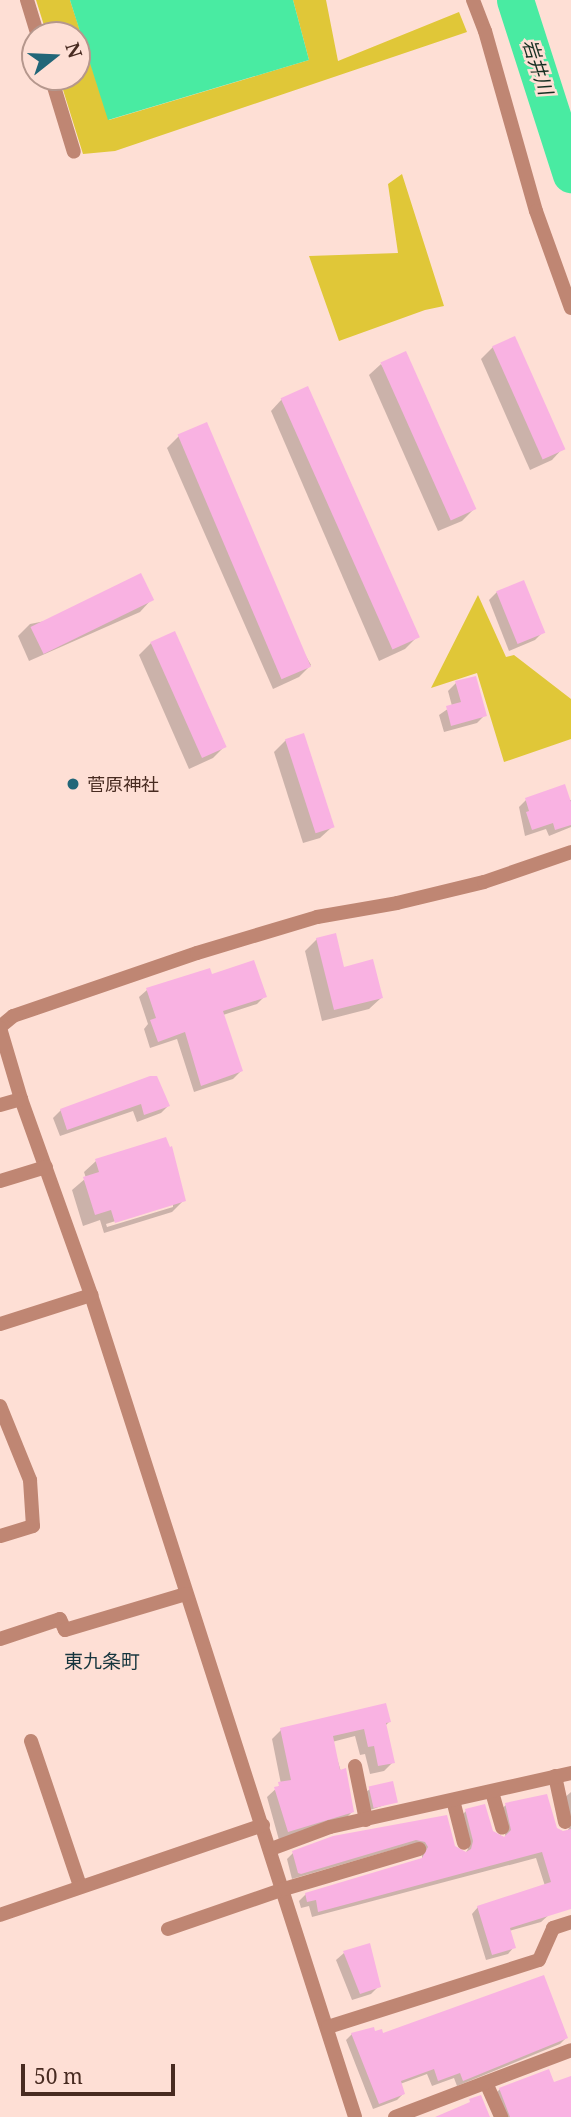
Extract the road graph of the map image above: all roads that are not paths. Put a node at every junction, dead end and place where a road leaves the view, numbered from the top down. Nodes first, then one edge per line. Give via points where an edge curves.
1 (27, 0) edge
2 (473, 0) edge
3 (34, 21) edge
4 (55, 91) edge
5 (74, 152) dead end
6 (571, 308) edge
7 (571, 852) edge
8 (0, 1027) edge
9 (21, 1099) junction
10 (0, 1105) edge
11 (46, 1167) junction
12 (0, 1181) edge
13 (91, 1295) junction
14 (0, 1324) edge
15 (0, 1406) edge
16 (0, 1536) edge
17 (186, 1594) junction
18 (0, 1639) edge
19 (32, 1741) dead end
20 (355, 1766) dead end
21 (571, 1773) edge
22 (555, 1776) junction
23 (492, 1792) junction
24 (453, 1800) junction
25 (366, 1819) junction
26 (565, 1822) dead end
27 (263, 1825) junction
28 (502, 1828) dead end
29 (464, 1843) dead end
30 (271, 1849) junction
31 (419, 1849) dead end
32 (80, 1886) junction
33 (284, 1889) junction
34 (0, 1915) edge
35 (571, 1922) edge
36 (168, 1929) dead end
37 (328, 2027) junction
38 (571, 2050) edge
39 (487, 2085) junction
40 (355, 2117) edge
41 (395, 2117) edge
42 (501, 2117) edge

1 - 3 street
2 - 6 street via 536,211
4 - 5 street
7 - 8 street via 484,882 317,917 197,953 13,1016
8 - 9 street
9 - 10 street
9 - 11 street
11 - 12 street
11 - 13 street
13 - 14 street
13 - 17 street
15 - 16 street via 30,1480 33,1525
17 - 18 street via 65,1630 60,1619
17 - 27 street
19 - 32 street
20 - 25 street
21 - 22 street
22 - 23 street
22 - 26 street
23 - 24 street
23 - 28 street
24 - 25 street
24 - 29 street
25 - 30 street
27 - 30 street
27 - 32 street
30 - 33 street
31 - 33 street
32 - 34 street
33 - 36 street
33 - 37 street
35 - 37 street via 553,1928 539,1960
37 - 40 street
38 - 39 street
39 - 41 street
39 - 42 street

